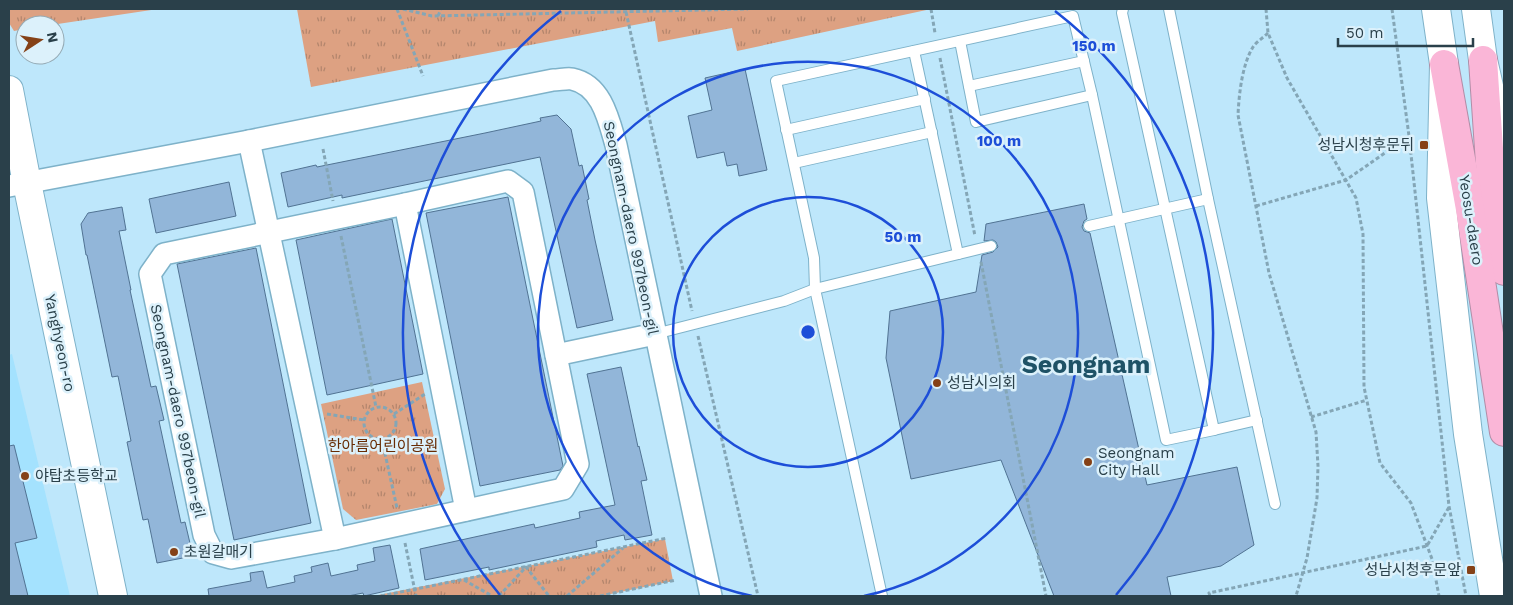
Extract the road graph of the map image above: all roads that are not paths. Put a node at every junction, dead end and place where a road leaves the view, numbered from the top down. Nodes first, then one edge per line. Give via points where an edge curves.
1 (1124, 9) edge
2 (1169, 9) edge
3 (1436, 9) edge
4 (1476, 9) edge
5 (960, 40) junction
6 (914, 51) junction
7 (1483, 60) junction
8 (1084, 62) junction
9 (1444, 64) junction
10 (969, 86) junction
11 (9, 90) edge
12 (1092, 95) junction
13 (925, 99) junction
14 (786, 130) junction
15 (932, 132) junction
16 (249, 141) junction
17 (1504, 152) edge
18 (794, 163) junction
19 (18, 185) edge
20 (1208, 199) junction
21 (406, 204) junction
22 (1165, 209) junction
23 (1118, 219) junction
24 (1089, 226) dead end
25 (269, 232) junction
26 (991, 246) dead end
27 (958, 254) junction
28 (1504, 271) edge
29 (815, 289) junction
30 (655, 334) junction
31 (556, 355) junction
32 (1257, 420) junction
33 (1214, 430) junction
34 (1504, 432) edge
35 (1275, 504) dead end
36 (466, 510) junction
37 (335, 539) junction
38 (113, 596) edge
39 (711, 596) edge
40 (882, 596) edge
41 (1494, 596) edge

1 - 22 lane via 1122,13
2 - 20 lane
3 - 9 main road, Yeosu-daero
4 - 7 main road, Yeosu-daero
5 - 6 lane
5 - 8 lane via 1073,16
5 - 10 lane
6 - 13 lane
6 - 14 lane via 776,81
7 - 17 main road
7 - 28 highway, Yeosu-daero via 1492,193
8 - 10 lane
8 - 12 lane
9 - 34 highway, Yeosu-daero
9 - 41 main road via 1441,198 1468,434
10 - 12 lane via 976,122
11 - 19 main road, Yanghyeon-ro
12 - 23 lane
13 - 14 lane
13 - 15 lane
14 - 18 lane
15 - 18 lane
15 - 27 lane
16 - 19 street, Seongnam-daero 997beon-gil
16 - 25 street
16 - 30 street, Seongnam-daero 997beon-gil via 553,80 572,79 585,85 603,106 614,138
18 - 29 lane via 814,258
19 - 38 main road, Yanghyeon-ro
20 - 22 lane
20 - 32 lane
21 - 25 street, Seongnam-daero 997beon-gil
21 - 31 street, Seongnam-daero 997beon-gil via 508,181 522,192
21 - 36 street
22 - 23 lane
22 - 33 lane
23 - 24 lane
23 - 33 lane via 1166,440
25 - 37 street
25 - 37 street, Seongnam-daero 997beon-gil via 164,254 150,274 204,535 213,553 231,558
26 - 27 lane
27 - 29 lane
29 - 30 lane via 784,302
29 - 40 lane
30 - 31 street
30 - 39 street, Seongnam-daero 997beon-gil
31 - 36 street, Seongnam-daero 997beon-gil via 578,464 563,489
32 - 33 lane
32 - 35 lane
36 - 37 street, Seongnam-daero 997beon-gil

